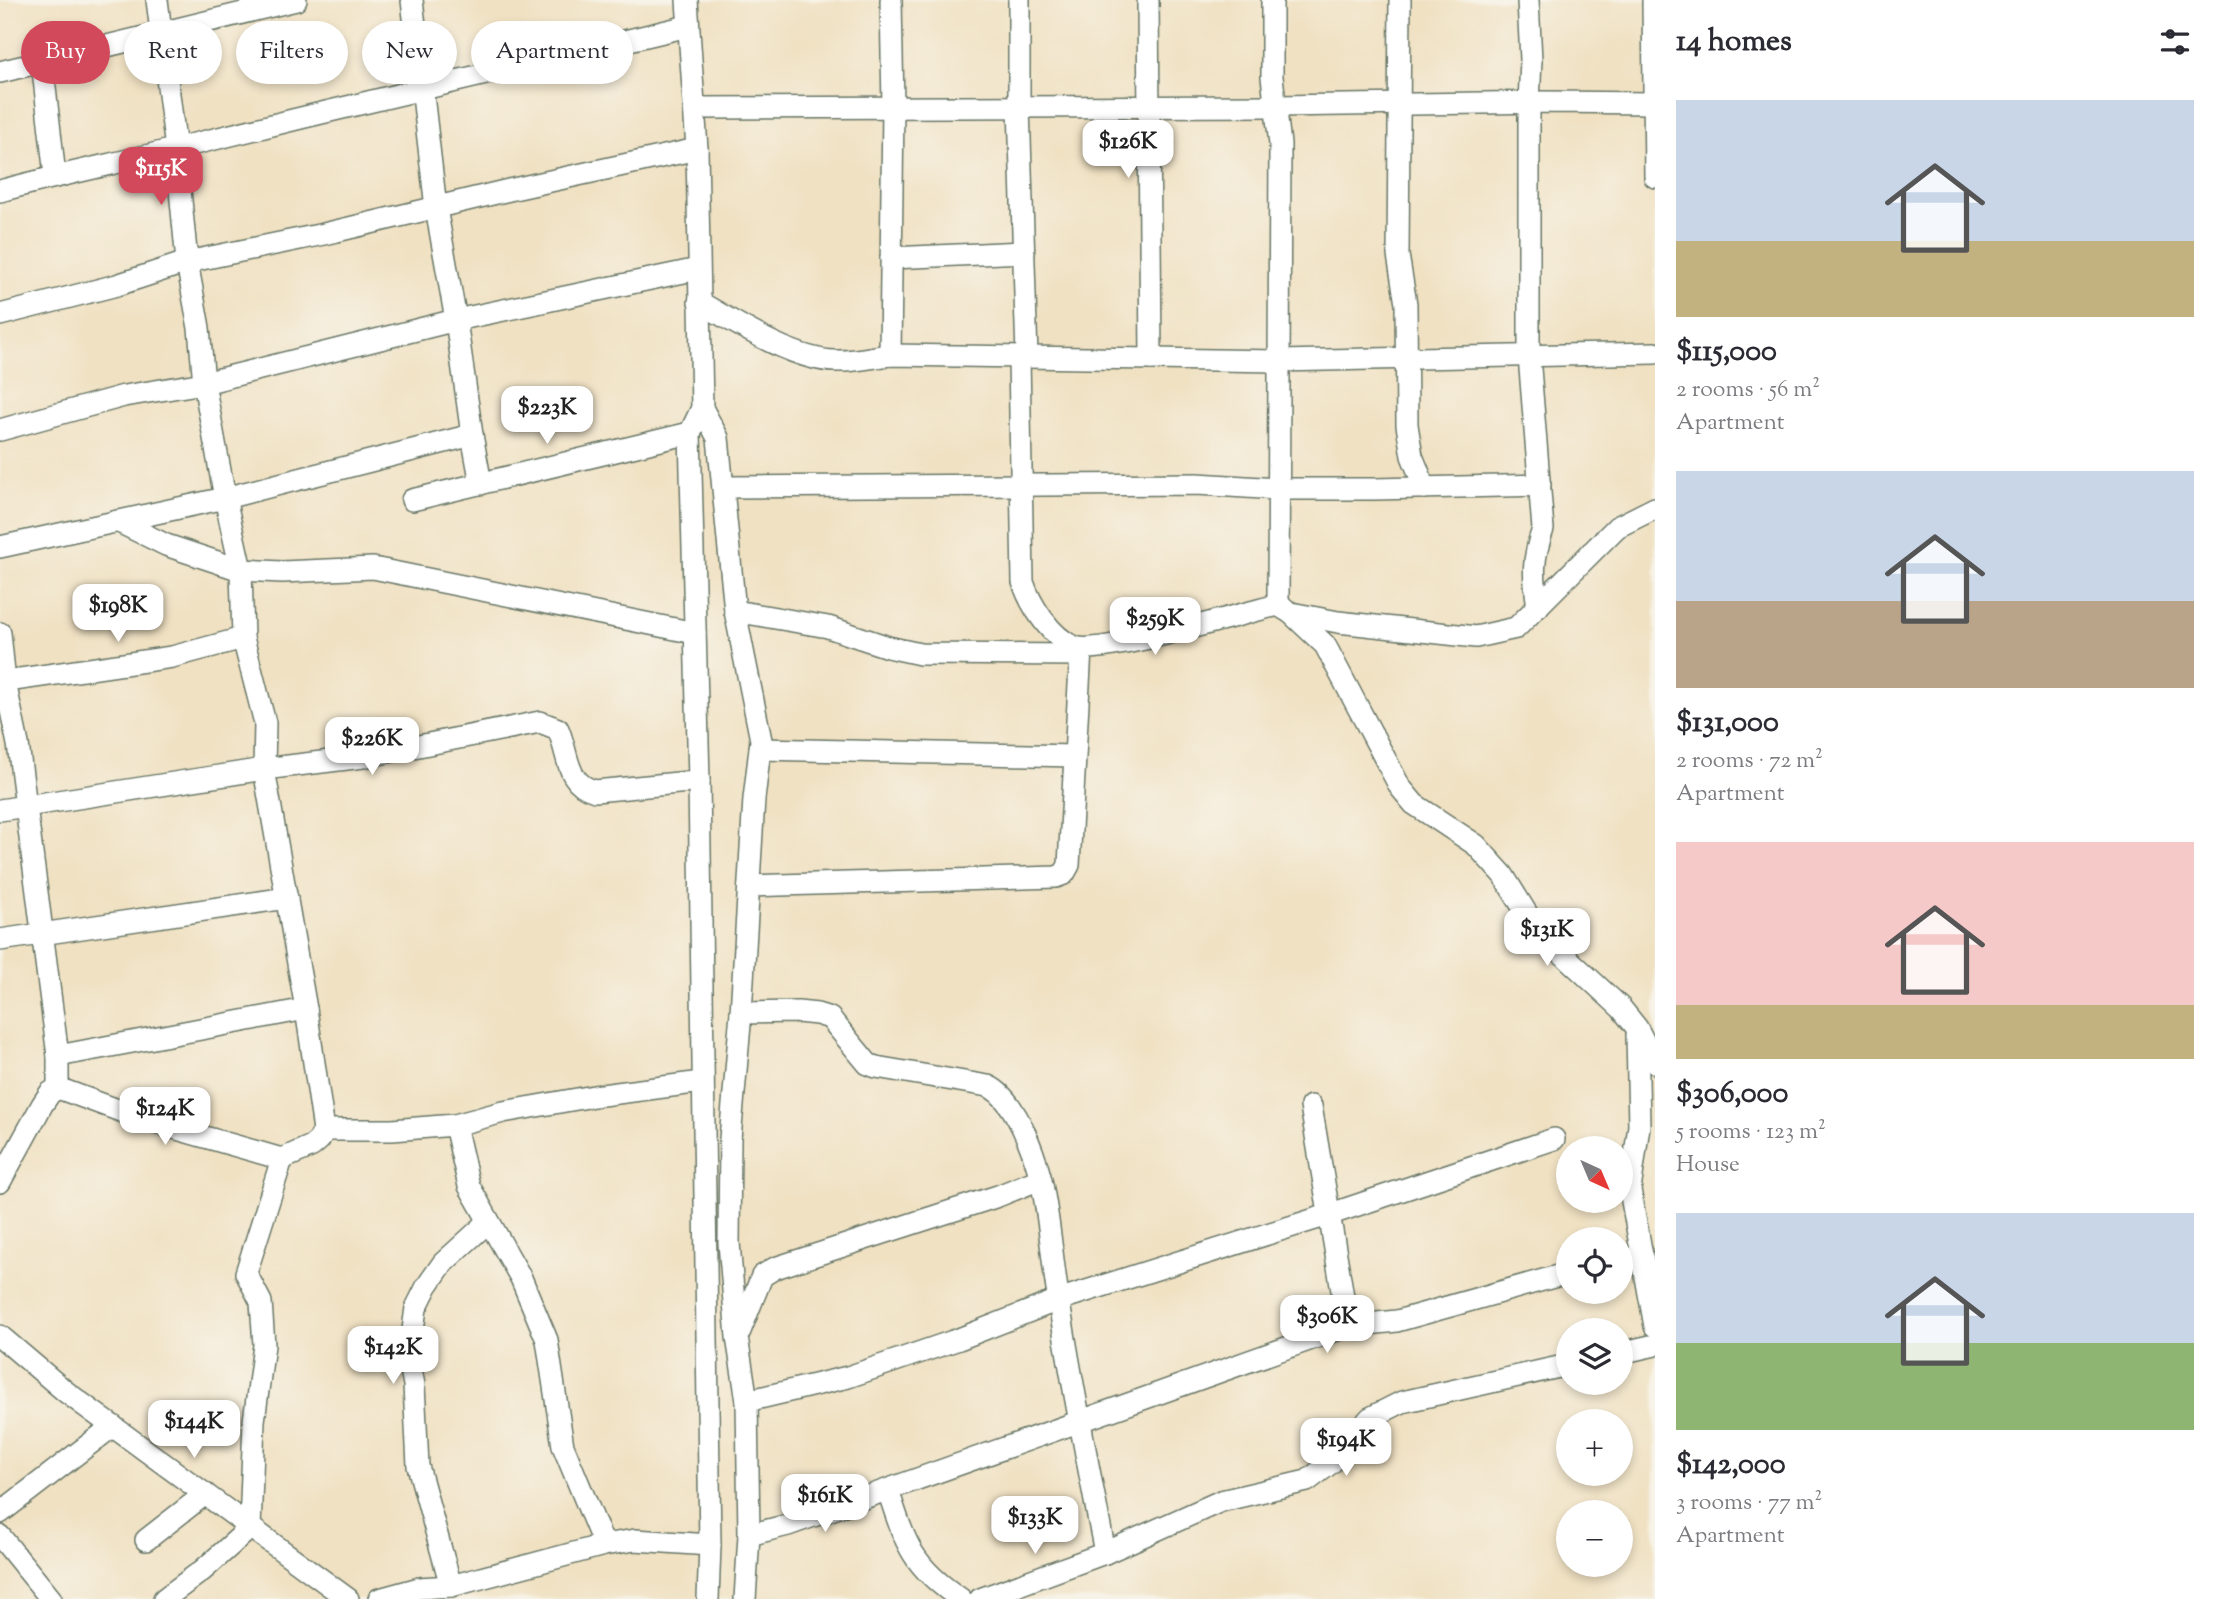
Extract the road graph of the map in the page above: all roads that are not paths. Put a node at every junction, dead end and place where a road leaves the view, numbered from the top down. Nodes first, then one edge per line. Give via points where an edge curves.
1 (157, 0) edge
2 (296, 0) edge
3 (412, 0) edge
4 (687, 0) edge
5 (891, 0) edge
6 (1019, 0) edge
7 (1148, 0) edge
8 (1272, 0) edge
9 (1400, 0) edge
10 (1528, 0) edge
11 (1653, 0) edge
12 (159, 21) edge
13 (207, 21) edge
14 (688, 26) junction
15 (21, 66) edge
16 (0, 72) edge
17 (45, 84) edge
18 (167, 84) edge
19 (421, 88) junction
20 (1529, 102) junction
21 (1655, 103) edge
22 (1400, 104) junction
23 (1276, 106) junction
24 (893, 107) junction
25 (1019, 107) junction
26 (1148, 107) junction
27 (695, 108) junction
28 (176, 149) junction
29 (697, 149) junction
30 (55, 176) junction
31 (1655, 177) edge
32 (0, 191) edge
33 (436, 208) junction
34 (1024, 251) junction
35 (891, 258) junction
36 (187, 262) junction
37 (698, 269) junction
38 (699, 302) junction
39 (0, 315) edge
40 (456, 320) junction
41 (1655, 353) edge
42 (890, 355) junction
43 (1529, 356) junction
44 (1023, 357) junction
45 (1405, 358) junction
46 (1151, 359) junction
47 (1279, 361) junction
48 (204, 383) junction
49 (702, 408) junction
50 (0, 430) edge
51 (690, 433) junction
52 (471, 435) junction
53 (481, 484) junction
54 (1540, 485) junction
55 (723, 487) junction
56 (1020, 487) junction
57 (1425, 488) junction
58 (1278, 489) junction
59 (225, 498) junction
60 (412, 500) dead end
61 (1655, 508) edge
62 (117, 521) junction
63 (0, 547) edge
64 (241, 570) junction
65 (1538, 607) junction
66 (1284, 609) junction
67 (735, 611) junction
68 (0, 633) edge
69 (695, 633) junction
70 (243, 638) junction
71 (1081, 652) junction
72 (2, 682) edge
73 (760, 749) junction
74 (1074, 756) junction
75 (264, 769) junction
76 (699, 781) junction
77 (24, 807) junction
78 (0, 810) edge
79 (749, 886) junction
80 (287, 898) junction
81 (43, 934) junction
82 (0, 940) edge
83 (306, 1009) junction
84 (741, 1013) junction
85 (1637, 1028) junction
86 (58, 1056) junction
87 (1655, 1063) edge
88 (702, 1082) junction
89 (58, 1088) junction
90 (1311, 1106) dead end
91 (455, 1125) junction
92 (324, 1130) junction
93 (1554, 1139) dead end
94 (282, 1158) junction
95 (1040, 1180) junction
96 (0, 1182) edge
97 (1328, 1215) junction
98 (488, 1222) junction
99 (1630, 1227) edge
100 (1633, 1264) edge
101 (1556, 1276) edge
102 (1058, 1300) junction
103 (1348, 1326) junction
104 (1655, 1326) edge
105 (0, 1336) edge
106 (737, 1337) junction
107 (1655, 1345) edge
108 (1633, 1350) edge
109 (1556, 1368) edge
110 (747, 1401) junction
111 (1080, 1421) junction
112 (113, 1426) junction
113 (888, 1490) junction
114 (205, 1494) junction
115 (0, 1513) edge
116 (250, 1528) junction
117 (748, 1535) junction
118 (0, 1536) edge
119 (146, 1540) dead end
120 (604, 1545) junction
121 (710, 1545) junction
122 (1105, 1553) junction
123 (451, 1586) junction
124 (51, 1599) edge
125 (164, 1599) edge
126 (348, 1599) edge
127 (379, 1599) edge
128 (708, 1599) edge
129 (745, 1599) edge
130 (961, 1599) edge
131 (980, 1599) edge

1 - 12 street
2 - 13 street
3 - 19 street
4 - 14 street
5 - 24 street
6 - 25 street
7 - 26 street
8 - 23 street
9 - 22 street
10 - 20 street
11 - 21 street
14 - 19 street
14 - 27 street
15 - 16 street
17 - 30 street
18 - 28 street
19 - 28 street
19 - 33 street
20 - 21 street
20 - 22 street
20 - 43 street
21 - 31 street
22 - 23 street
22 - 45 street via 1398,255 1406,304
23 - 26 street
23 - 47 street via 1280,144
24 - 25 street
24 - 27 street
24 - 35 street
25 - 26 street
25 - 34 street
26 - 46 street
27 - 29 street
28 - 30 street
28 - 36 street
29 - 33 street
29 - 37 street
30 - 32 street
33 - 36 street
33 - 40 street
34 - 35 street
34 - 44 street
35 - 42 street
36 - 39 street
36 - 48 street
37 - 38 street
37 - 40 street
38 - 42 street via 771,342 823,360
38 - 49 street
40 - 48 street
40 - 52 street
41 - 43 street
42 - 44 street
43 - 45 street
43 - 54 street
44 - 46 street
44 - 56 street
45 - 47 street
45 - 57 street via 1407,425 1412,456
46 - 47 street
47 - 58 street
48 - 50 street via 124,396
48 - 59 street
49 - 51 street
49 - 55 street via 718,438
51 - 53 street
51 - 69 street
52 - 53 street
52 - 59 street
53 - 60 street
54 - 57 street
54 - 65 street via 1543,529 1533,575
55 - 56 street
55 - 67 street
56 - 58 street via 1197,484
56 - 71 street via 1023,582 1028,599 1065,642
57 - 58 street
58 - 66 street
59 - 62 street
59 - 64 street
61 - 65 street via 1616,527
62 - 63 street
62 - 64 street via 166,545
64 - 69 street via 373,568
64 - 70 street
65 - 66 street via 1516,628 1476,637 1338,622
66 - 71 street
66 - 85 street via 1325,645 1414,804 1476,845 1503,875 1537,930
67 - 71 street via 828,627 920,654
67 - 73 street
68 - 72 street
69 - 76 street
70 - 72 street via 172,657
70 - 75 street via 264,723
71 - 74 street
72 - 77 street via 18,744
73 - 74 street
73 - 79 street
74 - 79 street via 1069,865 1064,874
75 - 76 street via 363,757 540,722 558,729 571,772 583,788 595,791
75 - 77 street
75 - 80 street
76 - 88 street
77 - 78 street
77 - 81 street
79 - 84 street
80 - 81 street
80 - 83 street
81 - 82 street
81 - 86 street
83 - 86 street
83 - 92 street
84 - 95 street via 817,1014 830,1018 868,1064 998,1090 1018,1118
84 - 106 street via 730,1139 729,1244
85 - 87 street
85 - 99 street via 1639,1126
86 - 89 street
88 - 91 street via 529,1107
88 - 121 street
89 - 94 street via 145,1120
89 - 96 street via 42,1105
90 - 97 street
91 - 92 street
91 - 98 street via 469,1186
92 - 94 street via 312,1146
93 - 97 street
94 - 116 street via 246,1273 261,1302 264,1345 254,1421
95 - 102 street
95 - 106 street via 775,1268 762,1276
97 - 102 street
97 - 103 street
98 - 120 street via 521,1278 547,1340 563,1446
98 - 123 street via 443,1263 427,1286 416,1308 409,1359 418,1466
100 - 104 street
101 - 103 street via 1397,1321
102 - 110 street via 848,1377
102 - 111 street
103 - 111 street
105 - 112 street
106 - 110 street
107 - 108 street
109 - 122 street via 1402,1402 1370,1418 1331,1464 1307,1482 1221,1501
110 - 117 street
111 - 113 street
111 - 122 street
112 - 114 street
112 - 115 street
113 - 117 street
113 - 130 street via 904,1541 919,1565
114 - 116 street
114 - 119 street
116 - 125 street
116 - 126 street
117 - 129 street
118 - 124 street
120 - 121 street via 635,1540
120 - 123 street
121 - 128 street
122 - 131 street
123 - 127 street via 419,1588

